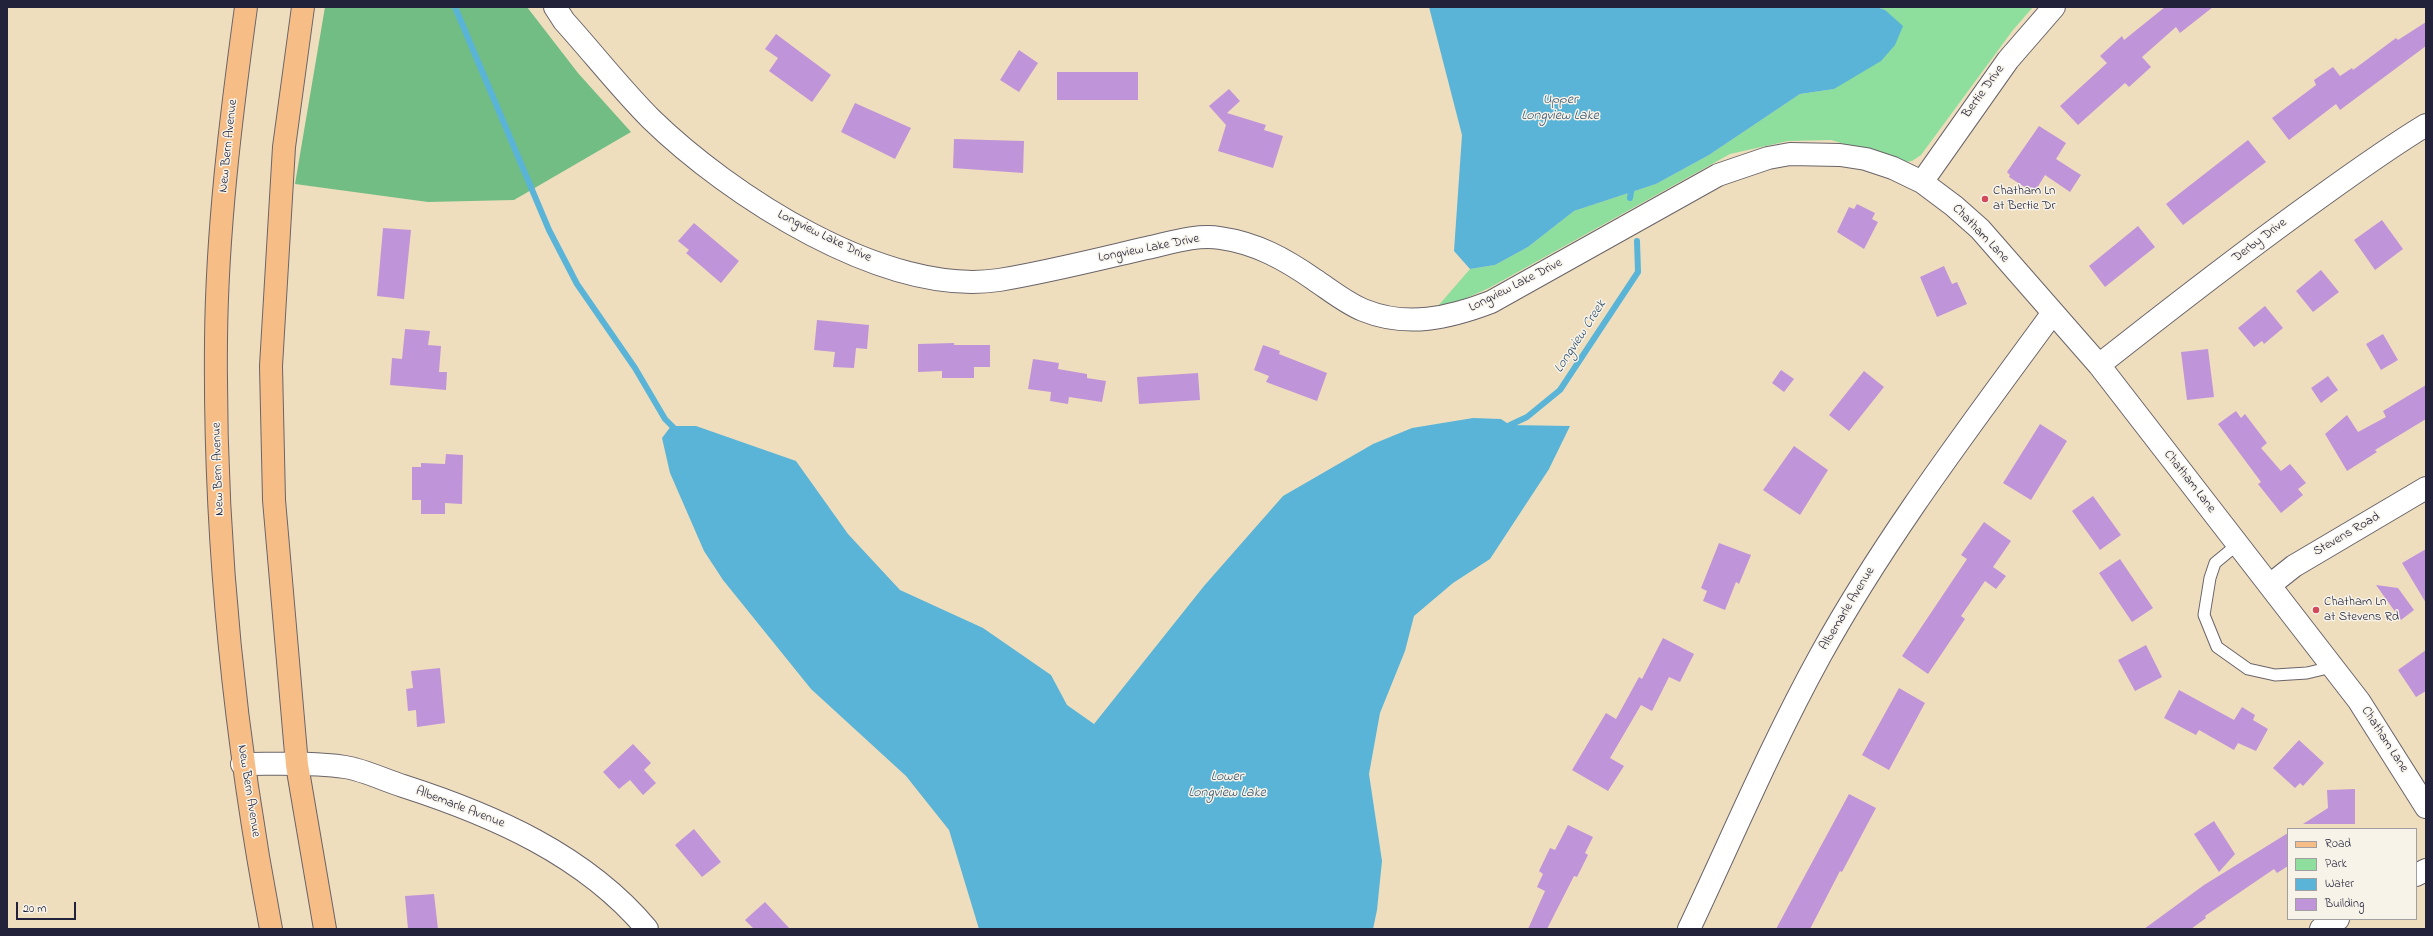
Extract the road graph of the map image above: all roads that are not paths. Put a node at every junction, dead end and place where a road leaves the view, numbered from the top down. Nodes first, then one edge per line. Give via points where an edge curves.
1 (246, 7) edge
2 (303, 7) edge
3 (555, 7) edge
4 (2054, 7) edge
5 (2426, 125) edge
6 (1922, 182) junction
7 (2052, 314) junction
8 (2099, 365) junction
9 (2426, 488) edge
10 (2238, 544) junction
11 (2270, 585) junction
12 (2332, 667) junction
13 (242, 764) junction
14 (297, 765) junction
15 (2426, 807) edge
16 (2426, 870) edge
17 (2417, 874) edge
18 (2336, 920) edge
19 (271, 929) edge
20 (324, 929) edge
21 (647, 929) edge
22 (1690, 929) edge
23 (2321, 929) edge

1 - 13 main road, New Bern Avenue via 232,109 223,206 216,339 223,580
2 - 14 main road via 284,147 272,366 274,500
3 - 6 street, Longview Lake Drive via 650,118 736,189 772,212 839,247 879,264 939,279 994,280 1183,240 1216,237 1255,246 1277,255 1363,310 1397,319 1432,320 1490,302 1718,175 1768,158 1814,153 1866,159
4 - 6 street, Bertie Drive via 2008,60
5 - 8 street, Derby Drive via 2368,162 2297,213
6 - 7 street, Chatham Lane via 1980,229
7 - 8 street, Chatham Lane
7 - 22 street, Albemarle Avenue via 1979,412 1874,565 1820,655 1766,763
8 - 10 street, Chatham Lane
9 - 11 street, Stevens Road via 2294,566
10 - 11 street, Chatham Lane
10 - 12 lane via 2215,563 2210,578 2204,615 2217,646 2248,669 2276,675 2307,673
11 - 12 street, Chatham Lane
12 - 15 street, Chatham Lane via 2359,701
13 - 14 street, Albemarle Avenue
13 - 19 main road, New Bern Avenue
14 - 20 main road
14 - 21 street, Albemarle Avenue via 346,767 441,798 501,823 575,865 624,905
16 - 17 street
18 - 23 street

